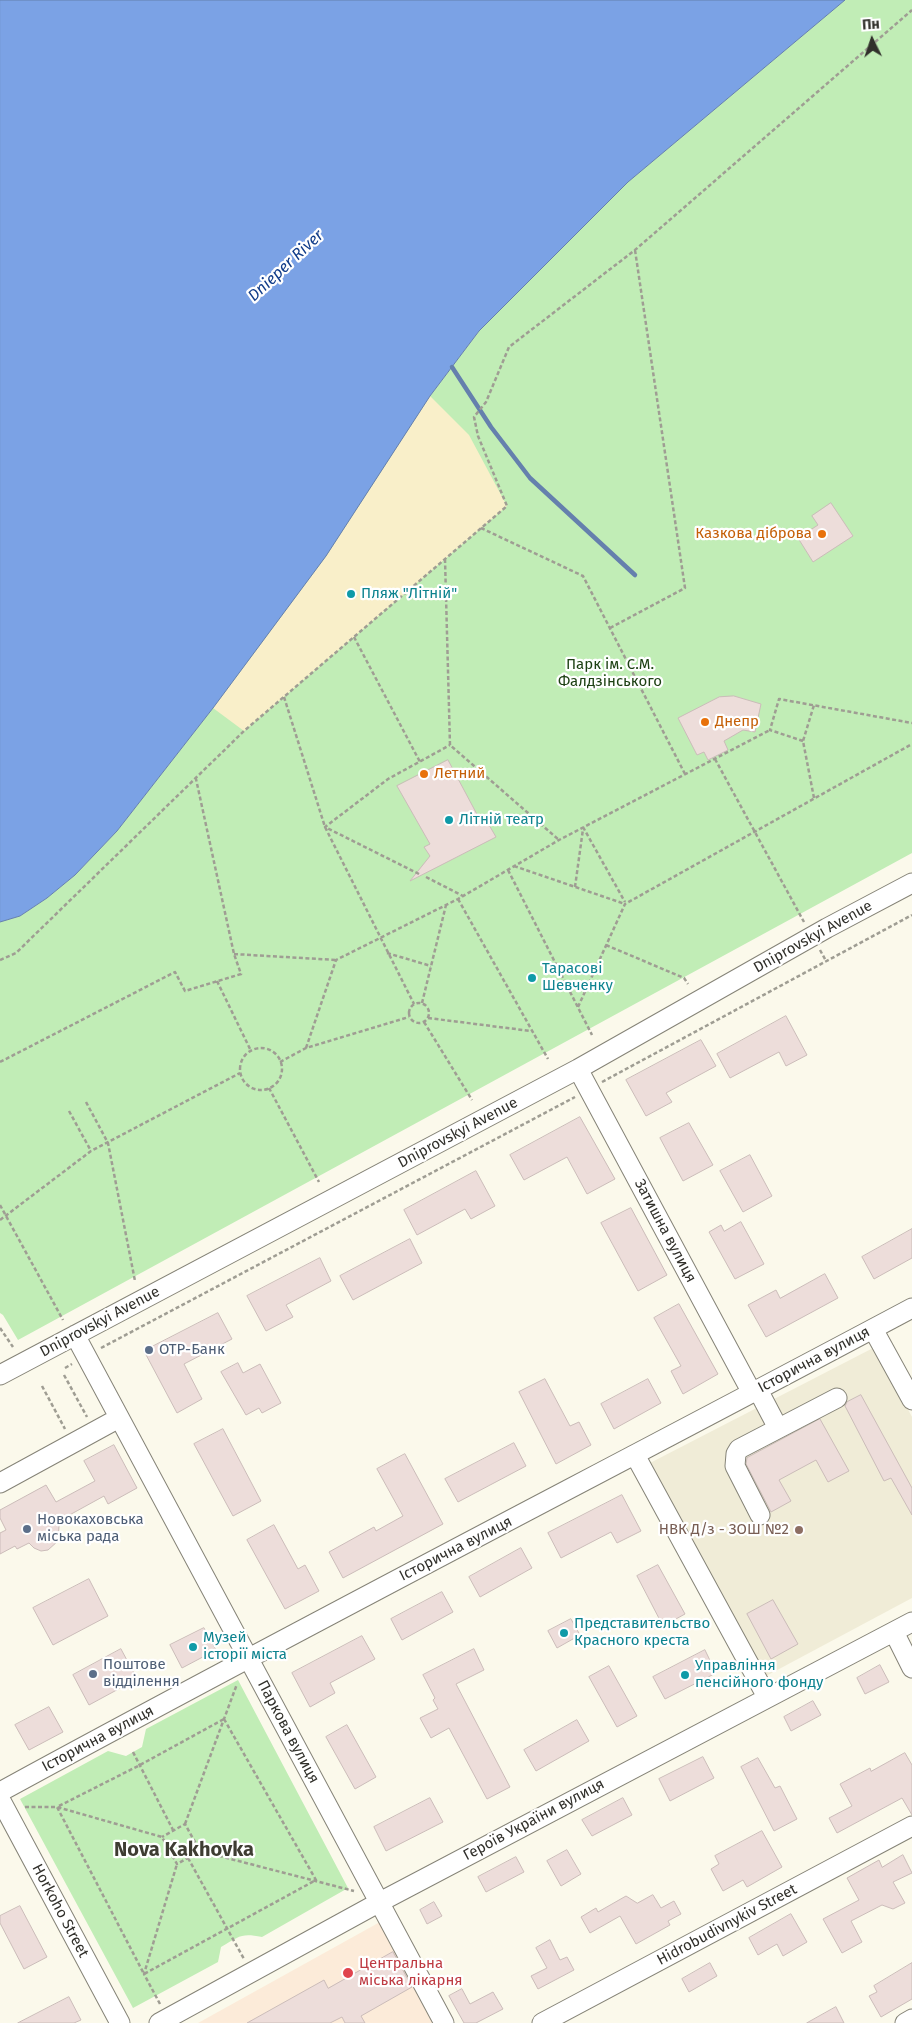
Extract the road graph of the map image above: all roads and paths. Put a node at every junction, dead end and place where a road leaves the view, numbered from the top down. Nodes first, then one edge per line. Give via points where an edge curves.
1 (912, 10) edge
2 (635, 250) junction
3 (481, 528) junction
4 (445, 559) junction
5 (610, 628) junction
6 (354, 637) junction
7 (284, 697) junction
8 (814, 705) junction
9 (912, 723) edge
10 (770, 730) junction
11 (802, 741) junction
12 (912, 744) edge
13 (450, 746) junction
14 (715, 758) junction
15 (420, 762) junction
16 (685, 774) junction
17 (196, 779) junction
18 (814, 798) junction
19 (326, 827) junction
20 (584, 827) junction
21 (754, 832) junction
22 (559, 840) junction
23 (514, 866) junction
24 (508, 870) junction
25 (419, 874) dead end
26 (426, 877) dead end
27 (912, 883) edge
28 (575, 887) junction
29 (463, 896) junction
30 (458, 899) junction
31 (625, 904) junction
32 (446, 905) junction
33 (912, 915) edge
34 (813, 937) junction
35 (379, 938) junction
36 (606, 945) junction
37 (387, 953) junction
38 (234, 954) junction
39 (0, 960) edge
40 (336, 960) junction
41 (826, 961) junction
42 (431, 966) junction
43 (218, 981) junction
44 (688, 984) dead end
45 (422, 1003) junction
46 (414, 1004) junction
47 (578, 1007) junction
48 (409, 1017) junction
49 (428, 1018) junction
50 (424, 1022) junction
51 (531, 1031) junction
52 (592, 1035) dead end
53 (306, 1048) junction
54 (251, 1051) junction
55 (548, 1059) dead end
56 (0, 1062) edge
57 (280, 1062) junction
58 (578, 1069) junction
59 (240, 1073) junction
60 (270, 1088) junction
61 (590, 1089) junction
62 (472, 1100) dead end
63 (86, 1102) dead end
64 (69, 1111) dead end
65 (108, 1143) junction
66 (91, 1151) junction
67 (319, 1182) dead end
68 (0, 1205) edge
69 (6, 1217) junction
70 (0, 1220) edge
71 (135, 1281) dead end
72 (912, 1308) edge
73 (63, 1320) dead end
74 (0, 1328) edge
75 (873, 1329) junction
76 (75, 1335) junction
77 (13, 1347) dead end
78 (86, 1356) junction
79 (65, 1368) dead end
80 (0, 1375) edge
81 (64, 1375) dead end
82 (42, 1386) dead end
83 (755, 1391) junction
84 (836, 1398) dead end
85 (912, 1400) edge
86 (120, 1418) junction
87 (90, 1422) dead end
88 (778, 1428) junction
89 (68, 1434) dead end
90 (635, 1456) junction
91 (0, 1482) edge
92 (760, 1515) dead end
93 (912, 1622) edge
94 (894, 1632) junction
95 (248, 1657) junction
96 (912, 1668) edge
97 (238, 1680) dead end
98 (767, 1697) junction
99 (224, 1720) junction
100 (133, 1752) dead end
101 (140, 1765) junction
102 (0, 1792) edge
103 (0, 1799) edge
104 (25, 1807) dead end
105 (57, 1807) junction
106 (185, 1824) junction
107 (912, 1826) edge
108 (173, 1830) junction
109 (162, 1837) junction
110 (200, 1851) junction
111 (188, 1858) junction
112 (177, 1864) junction
113 (316, 1880) junction
114 (348, 1888) dead end
115 (378, 1903) junction
116 (226, 1928) junction
117 (245, 1961) dead end
118 (144, 1974) junction
119 (160, 2014) edge
120 (912, 2019) edge
121 (120, 2023) edge
122 (444, 2023) edge
123 (542, 2023) edge
124 (905, 2023) edge

1 - 2 path
2 - 3 path via 509,347 486,402 474,417 478,436 507,506
2 - 5 path via 684,588
3 - 4 path
3 - 5 path via 583,576
4 - 6 path
4 - 13 path
5 - 16 path
6 - 7 path
6 - 15 path
7 - 17 path
7 - 19 path
8 - 9 path
8 - 10 path via 779,699
8 - 11 path
10 - 11 path
10 - 14 path
11 - 18 path
12 - 18 path
13 - 15 path
13 - 22 path
14 - 16 path
14 - 21 path
15 - 19 path via 388,779
16 - 20 path
17 - 38 path
17 - 39 path via 16,953
18 - 21 path
19 - 25 path
19 - 35 path
20 - 22 path
20 - 28 path
20 - 31 path
21 - 31 path
21 - 34 path
22 - 23 path
23 - 24 path
23 - 28 path
24 - 29 path
24 - 47 path
26 - 29 path
27 - 34 street, Dniprovskyi Avenue
28 - 31 path
29 - 30 path
30 - 32 path
30 - 51 path
31 - 36 path
32 - 35 path
32 - 42 path
33 - 41 path
34 - 41 path
34 - 58 street, Dniprovskyi Avenue
35 - 37 path
35 - 40 path
36 - 44 path via 684,978
36 - 47 path
37 - 42 path
37 - 46 path
38 - 40 path
38 - 43 path via 241,974
40 - 53 path
41 - 61 path
42 - 45 path
43 - 54 path
43 - 56 path via 185,991 175,972
45 - 46 path
45 - 49 path via 428,1008
46 - 48 path via 409,1008
47 - 52 path
48 - 50 path via 415,1023
48 - 53 path
49 - 50 path
49 - 51 path
50 - 62 path
51 - 55 path
53 - 57 path
54 - 57 path via 270,1051
54 - 59 path via 242,1060
57 - 60 path via 279,1079
58 - 61 street, Затишна вулиця
58 - 76 street, Dniprovskyi Avenue
59 - 60 path via 251,1088
59 - 65 path
60 - 67 path
61 - 78 path
61 - 83 street, Затишна вулиця
63 - 65 path
64 - 66 path
65 - 66 path
65 - 71 path
66 - 69 path
68 - 69 path
69 - 70 path
69 - 73 path
72 - 75 street, Історична вулиця
74 - 77 path
75 - 83 street, Історична вулиця
75 - 85 street
76 - 78 street, Паркова вулиця
76 - 80 street, Dniprovskyi Avenue
78 - 79 path
78 - 86 street, Паркова вулиця
81 - 87 path
82 - 89 path
83 - 88 street, Затишна вулиця
83 - 90 street, Історична вулиця
84 - 88 street
86 - 91 street
86 - 95 street, Паркова вулиця
88 - 92 street via 739,1449 736,1454 735,1466
90 - 95 street, Історична вулиця
90 - 98 street
93 - 94 street, Героїв України вулиця
94 - 96 street
94 - 98 street, Героїв України вулиця
95 - 102 street, Історична вулиця
95 - 115 street, Паркова вулиця
97 - 99 path
98 - 115 street, Героїв України вулиця
99 - 101 path
99 - 106 path
99 - 113 path
100 - 101 path
101 - 105 path
101 - 108 path
103 - 121 street, Horkoho Street
104 - 105 path
105 - 109 path
105 - 118 path
106 - 108 path
106 - 110 path
107 - 123 street, Hidrobudivnykiv Street
108 - 109 path
109 - 112 path
110 - 111 path
110 - 113 path
111 - 112 path
111 - 116 path
112 - 118 path
113 - 114 path
113 - 116 path
115 - 119 street, Героїв України вулиця
115 - 122 street, Паркова вулиця
116 - 117 path
116 - 118 path
118 - 119 path
120 - 124 street

